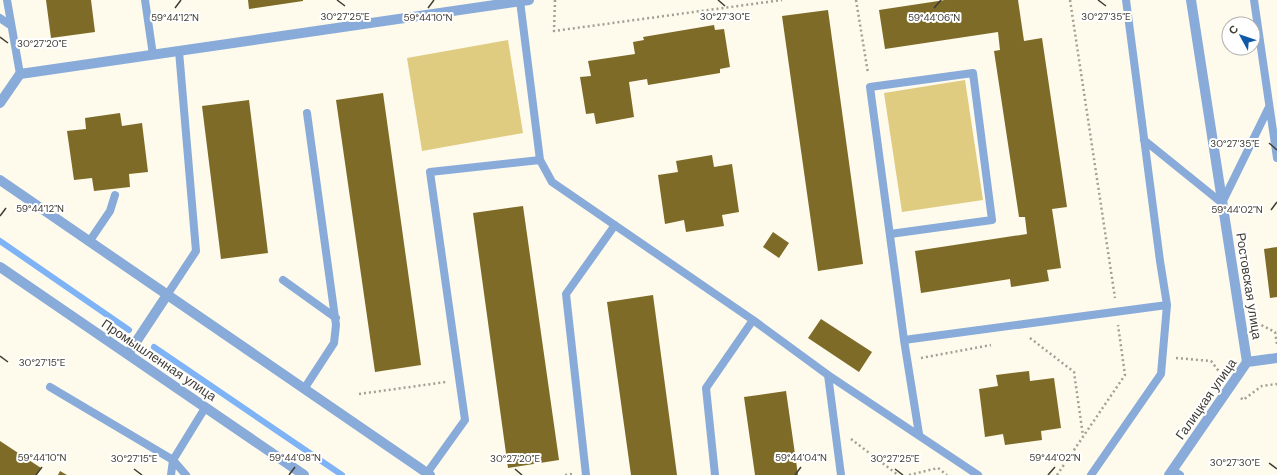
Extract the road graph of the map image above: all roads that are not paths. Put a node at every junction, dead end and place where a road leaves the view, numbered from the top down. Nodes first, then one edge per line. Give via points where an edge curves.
1 (7, 0) edge
2 (145, 0) edge
3 (523, 0) edge
4 (1126, 0) edge
5 (1191, 0) edge
6 (1254, 0) edge
7 (0, 18) edge
8 (10, 26) junction
9 (179, 51) junction
10 (153, 55) junction
11 (20, 74) junction
12 (0, 102) edge
13 (1270, 107) junction
14 (307, 113) dead end
15 (1144, 140) junction
16 (1277, 158) edge
17 (540, 160) junction
18 (0, 180) edge
19 (115, 194) dead end
20 (1222, 203) junction
21 (615, 225) junction
22 (890, 234) junction
23 (89, 242) junction
24 (0, 267) edge
25 (283, 280) dead end
26 (167, 295) junction
27 (1167, 304) junction
28 (336, 318) junction
29 (753, 320) junction
30 (904, 340) junction
31 (128, 354) junction
32 (1277, 358) edge
33 (1247, 362) junction
34 (828, 375) junction
35 (50, 387) dead end
36 (304, 389) junction
37 (205, 408) junction
38 (919, 434) junction
39 (174, 460) junction
40 (1174, 473) edge
41 (429, 474) edge
42 (171, 475) edge
43 (186, 475) edge
44 (304, 475) edge
45 (586, 475) edge
46 (715, 475) edge
47 (841, 475) edge
48 (978, 475) edge
49 (1091, 475) edge

1 - 8 lane
2 - 10 lane
3 - 9 street
3 - 17 lane
4 - 15 lane
5 - 20 street, Ростовская улица
6 - 13 lane
7 - 8 lane
8 - 11 lane
9 - 10 street
9 - 26 lane via 196,251
10 - 11 street
11 - 12 street
13 - 16 lane
13 - 20 lane
14 - 28 lane
15 - 20 lane
15 - 27 lane
17 - 21 lane via 552,182
17 - 41 lane via 430,172 464,420
18 - 23 street
19 - 23 lane via 110,211
20 - 33 street, Ростовская улица
21 - 29 lane
21 - 45 lane via 566,294
22 - 22 lane via 992,220 973,72 870,86
22 - 30 lane
23 - 26 street
24 - 31 street, Промышленная улица
25 - 28 lane
26 - 31 street
26 - 36 street
27 - 30 lane
27 - 49 lane via 1161,374
28 - 36 lane via 334,343
29 - 34 lane
29 - 46 lane via 706,388
30 - 38 lane
31 - 37 street, Промышленная улица
32 - 33 street, Галицкая улица
33 - 40 street, Галицкая улица
34 - 38 lane
34 - 47 lane
35 - 39 lane
36 - 41 street
37 - 39 lane
37 - 44 street, Промышленная улица
38 - 48 lane
39 - 42 lane
39 - 43 lane

